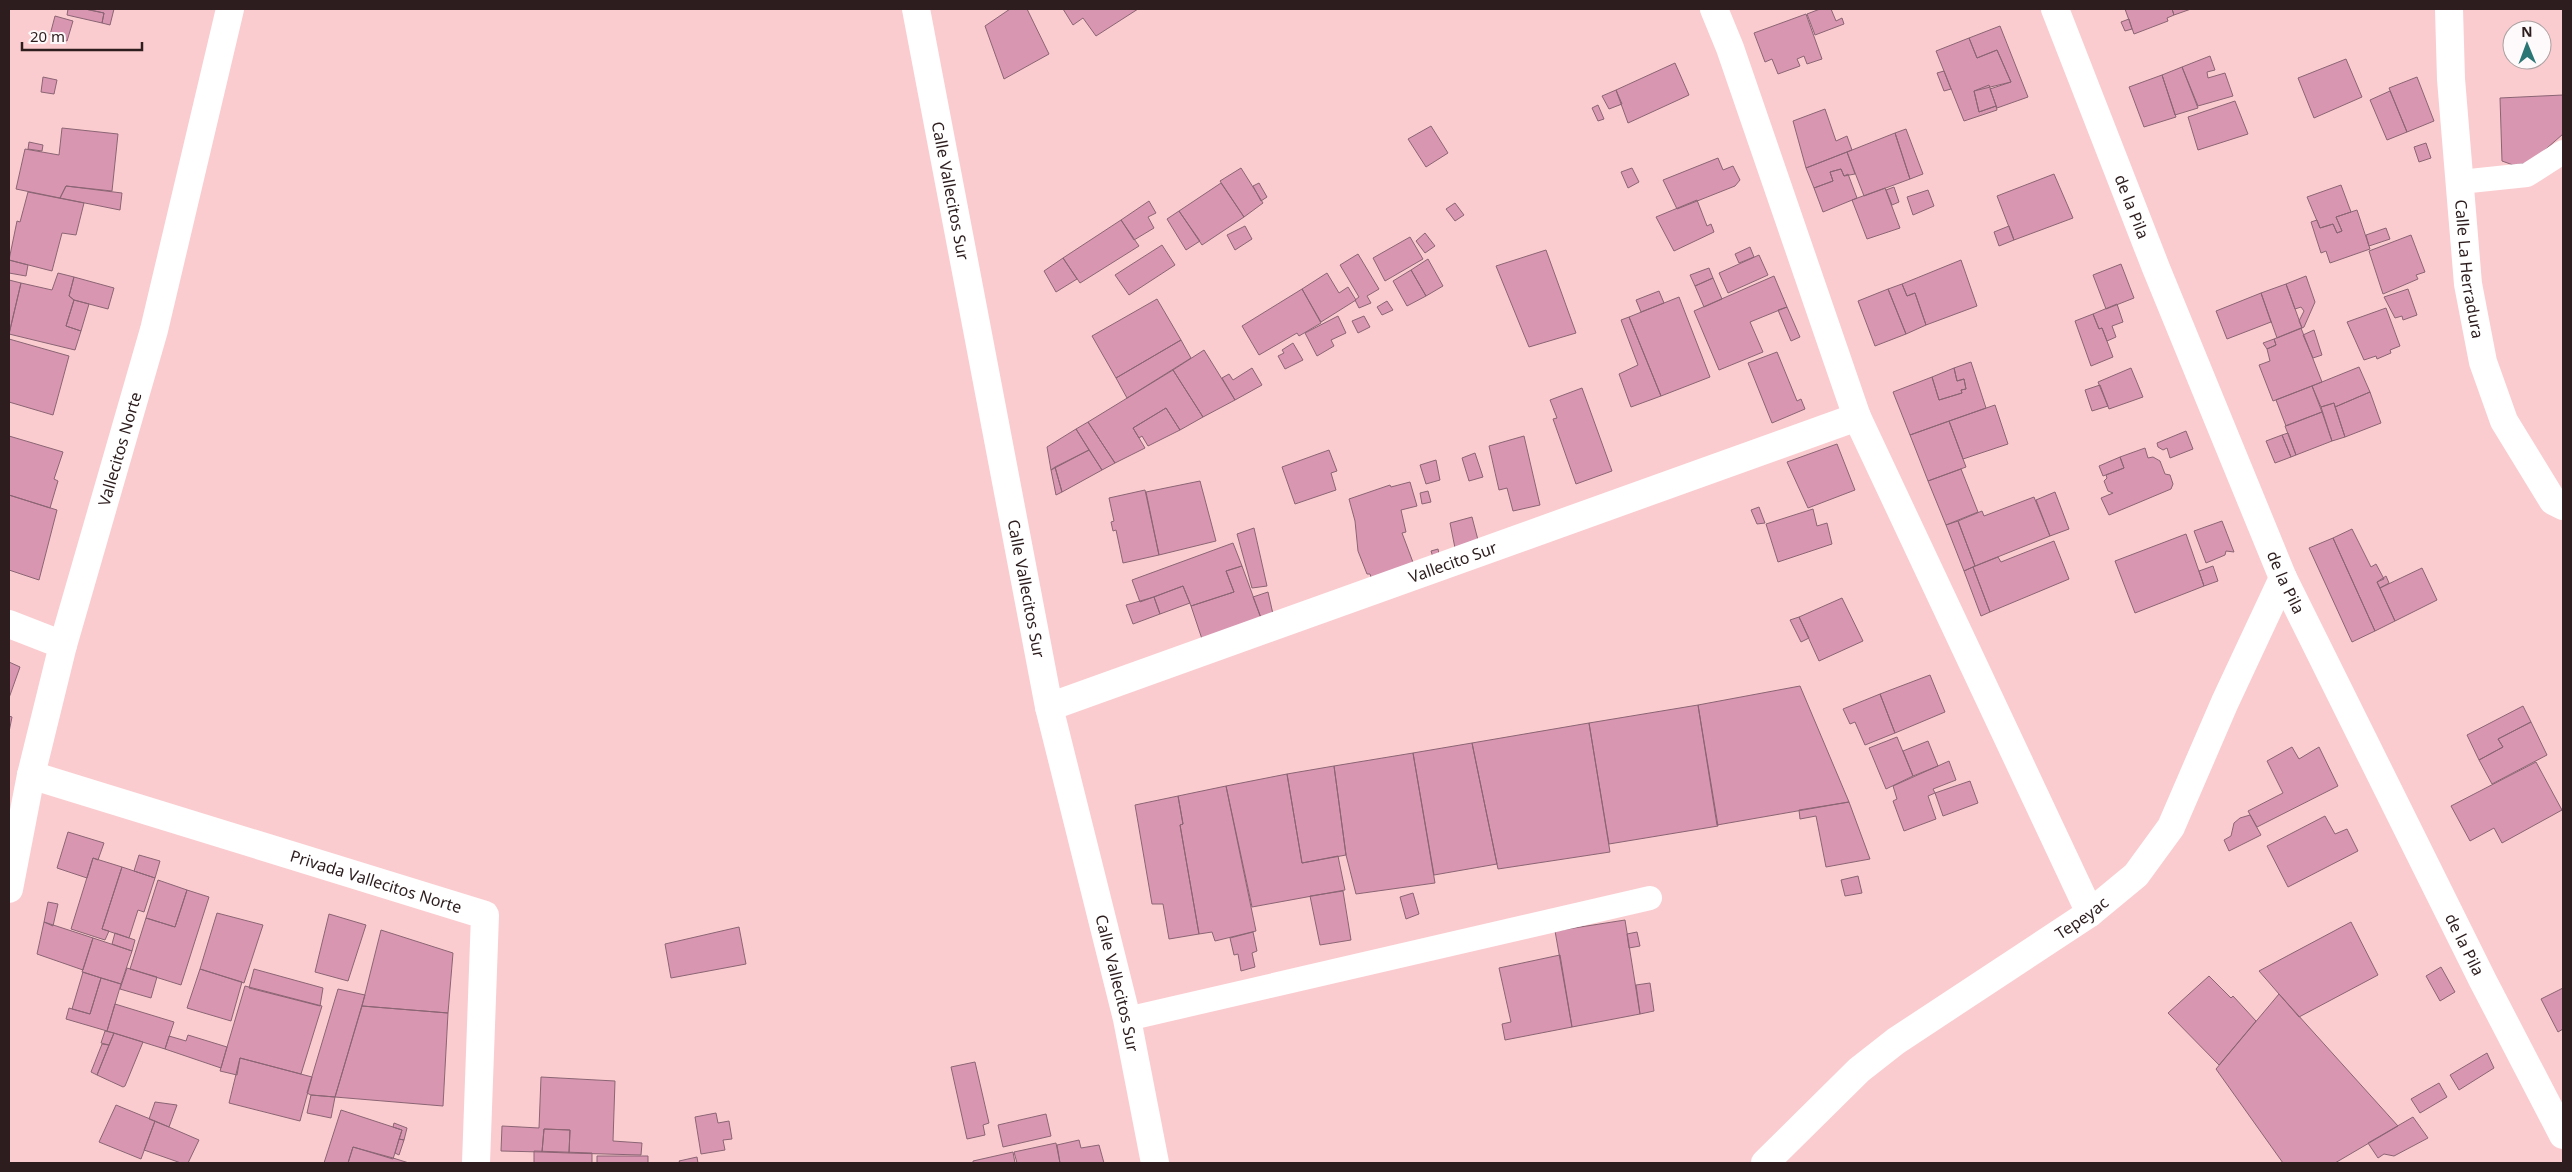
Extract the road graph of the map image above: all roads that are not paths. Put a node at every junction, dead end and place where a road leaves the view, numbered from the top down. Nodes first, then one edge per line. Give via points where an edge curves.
1 (230, 9) edge
2 (1714, 9) edge
3 (2055, 9) edge
4 (2449, 9) edge
5 (920, 11) edge
6 (2563, 152) edge
7 (2460, 182) junction
8 (1857, 417) junction
9 (2563, 506) edge
10 (2283, 578) junction
11 (9, 624) edge
12 (63, 645) junction
13 (1049, 707) junction
14 (31, 774) junction
15 (9, 889) edge
16 (1650, 898) dead end
17 (2090, 913) junction
18 (1127, 1019) junction
19 (2563, 1135) edge
20 (476, 1163) edge
21 (1155, 1163) edge
22 (1765, 1163) edge

1 - 12 street, Vallecitos Norte via 154,330
2 - 8 street
3 - 10 street, de la Pila via 2156,268
4 - 7 street, Calle La Herradura
5 - 13 street, Calle Vallecitos Sur
6 - 7 lane via 2527,175
7 - 9 street, Calle La Herradura via 2468,284 2483,362 2504,421 2553,501
8 - 13 street, Vallecito Sur
8 - 17 street
10 - 17 street, Tepeyac via 2171,827 2136,875
10 - 19 street, de la Pila
11 - 12 street
12 - 14 street, Vallecitos Norte
13 - 18 street, Calle Vallecitos Sur
14 - 15 street, Vallecitos Norte
14 - 20 street, Privada Vallecitos Norte via 484,915
16 - 18 lane
17 - 22 street, Tepeyac via 1896,1041 1859,1070
18 - 21 street, Calle Vallecitos Sur

